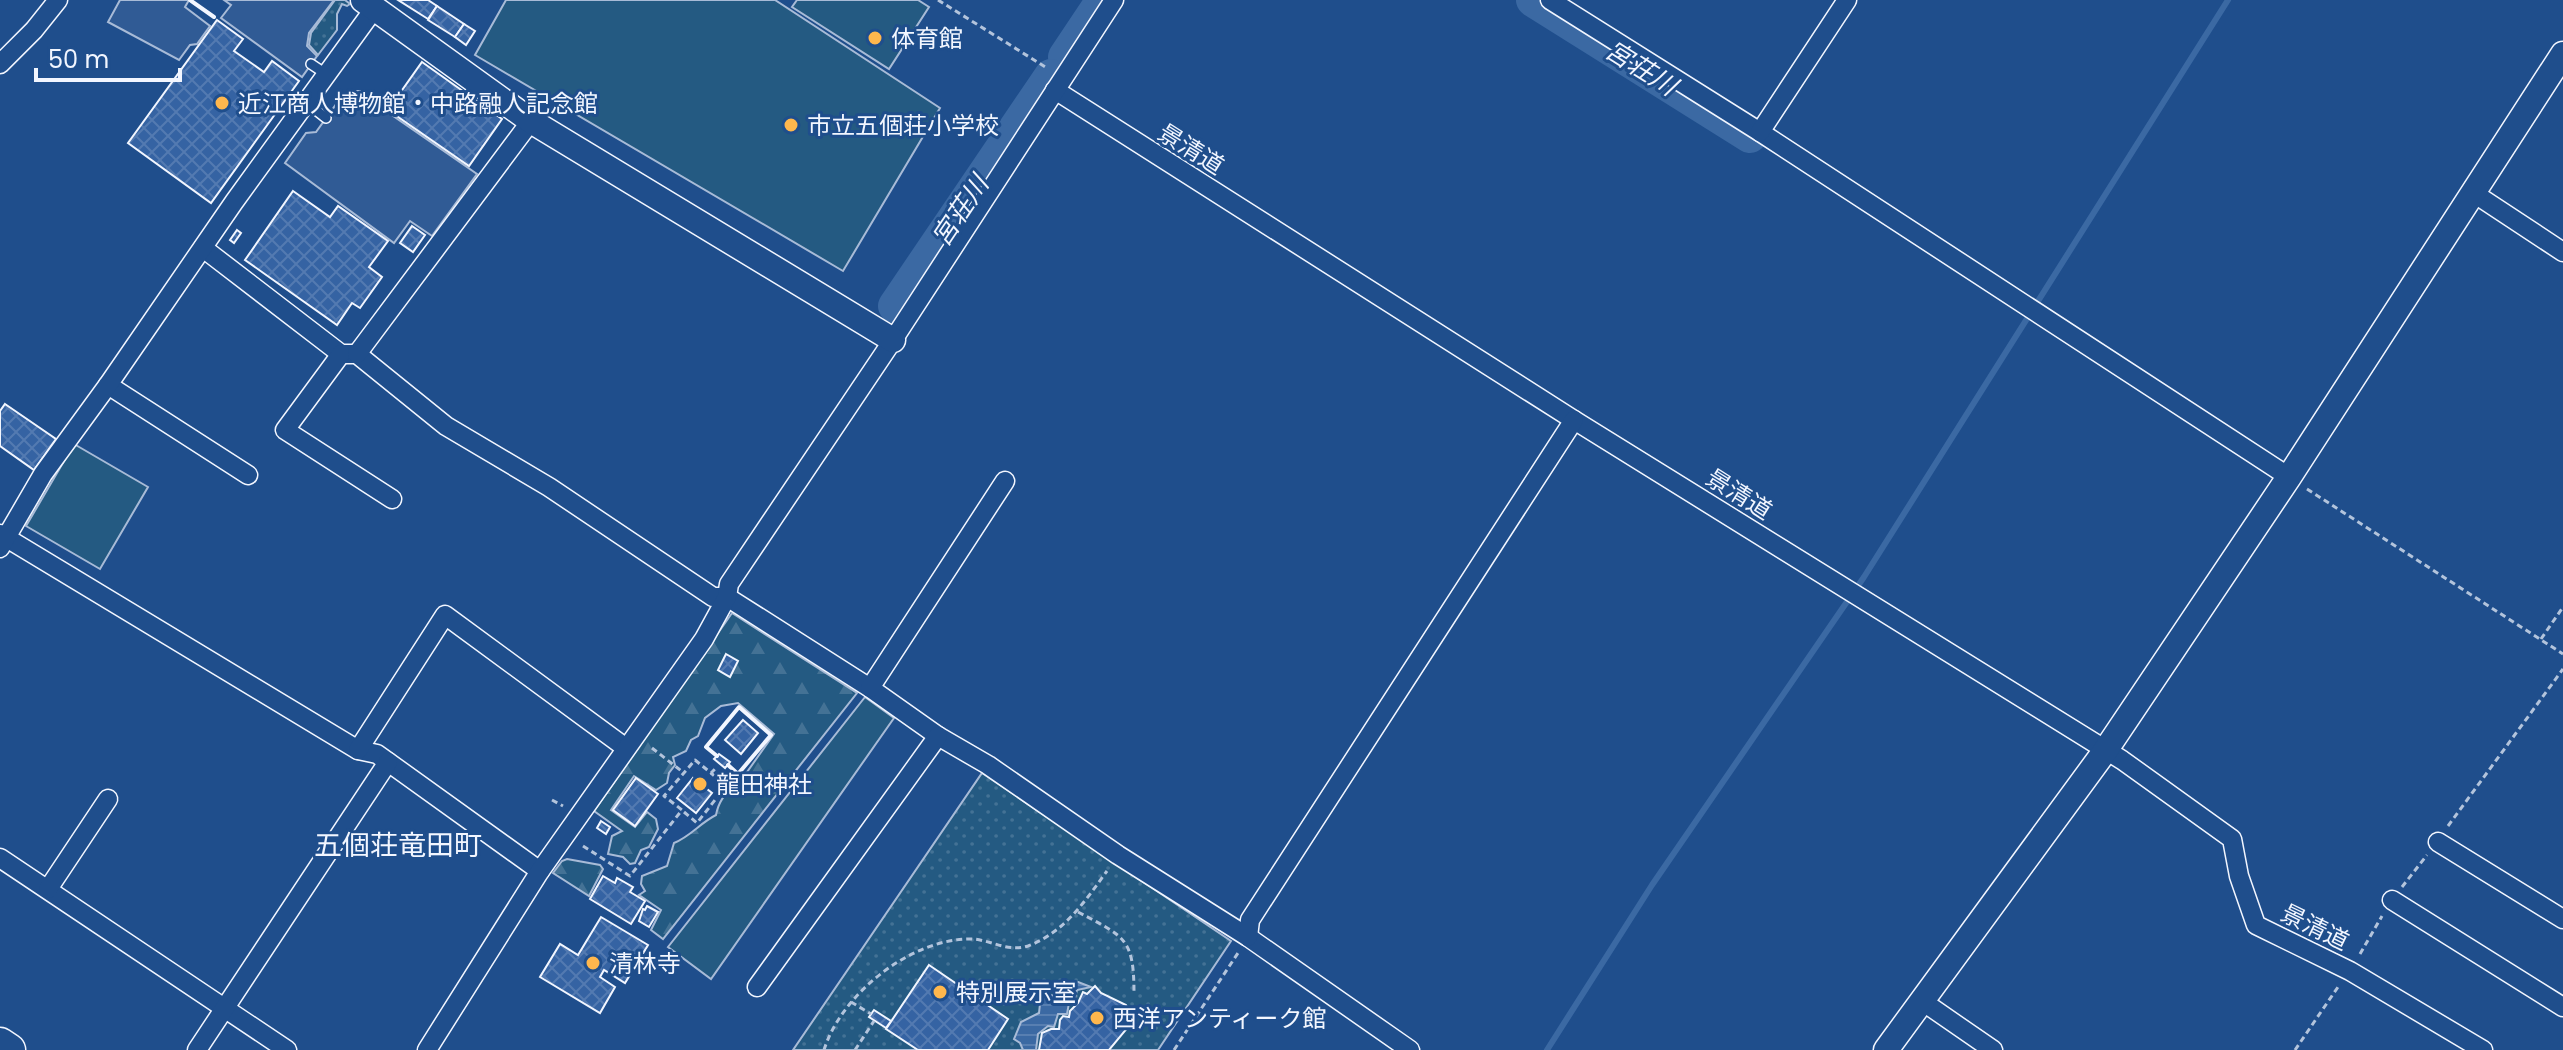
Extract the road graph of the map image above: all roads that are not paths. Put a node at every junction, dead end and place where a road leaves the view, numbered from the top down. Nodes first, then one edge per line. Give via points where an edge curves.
1 (58, 0) edge
2 (1114, 0) edge
3 (1550, 0) edge
4 (1847, 0) edge
5 (369, 4) edge
6 (2563, 54) edge
7 (0, 64) edge
8 (1059, 84) junction
9 (307, 103) junction
10 (326, 118) dead end
11 (531, 121) junction
12 (1760, 132) junction
13 (2472, 192) junction
14 (203, 248) junction
15 (2563, 252) edge
16 (893, 340) junction
17 (349, 354) junction
18 (108, 385) junction
19 (1574, 420) junction
20 (248, 475) dead end
21 (2289, 477) junction
22 (1005, 481) dead end
23 (392, 499) dead end
24 (2, 540) edge
25 (727, 597) junction
26 (870, 688) junction
27 (938, 736) junction
28 (631, 742) junction
29 (358, 750) junction
30 (2105, 751) junction
31 (388, 762) junction
32 (108, 799) dead end
33 (2438, 842) road end
34 (0, 858) edge
35 (540, 871) junction
36 (48, 889) junction
37 (2392, 900) road end
38 (2563, 919) edge
39 (1248, 937) junction
40 (757, 987) dead end
41 (1922, 1001) junction
42 (2563, 1007) edge
43 (224, 1010) junction
44 (0, 1044) edge
45 (9, 1050) edge
46 (197, 1050) edge
47 (287, 1050) edge
48 (427, 1050) edge
49 (1410, 1050) edge
50 (1886, 1050) edge
51 (1993, 1050) edge
52 (2483, 1050) edge

1 - 7 street
2 - 8 street
3 - 12 street
4 - 12 street
5 - 9 street via 318,69
5 - 11 street
6 - 13 street
8 - 16 street
8 - 19 street, 景清道
9 - 10 lane
9 - 14 street
11 - 16 street
11 - 17 street
12 - 21 street
13 - 15 street
13 - 21 street
14 - 17 street
14 - 18 street
16 - 25 street via 729,584
17 - 23 street via 285,430
17 - 25 street via 446,426 549,487 713,597
18 - 20 street
18 - 24 street
19 - 30 street, 景清道
19 - 39 street via 1250,920
21 - 30 street
22 - 26 street
24 - 29 street
25 - 26 street
25 - 28 street via 704,639
26 - 27 street
27 - 39 street
27 - 40 street
28 - 29 street via 445,615
28 - 35 street
29 - 31 street
30 - 41 street
30 - 52 street, 景清道 via 2232,839 2256,925 2350,971
31 - 35 street
31 - 43 street
32 - 36 street
33 - 38 street
34 - 36 street
35 - 48 street
36 - 43 street
37 - 42 street
39 - 49 street
41 - 50 street
41 - 51 street
43 - 46 street
43 - 47 street
44 - 45 highway

